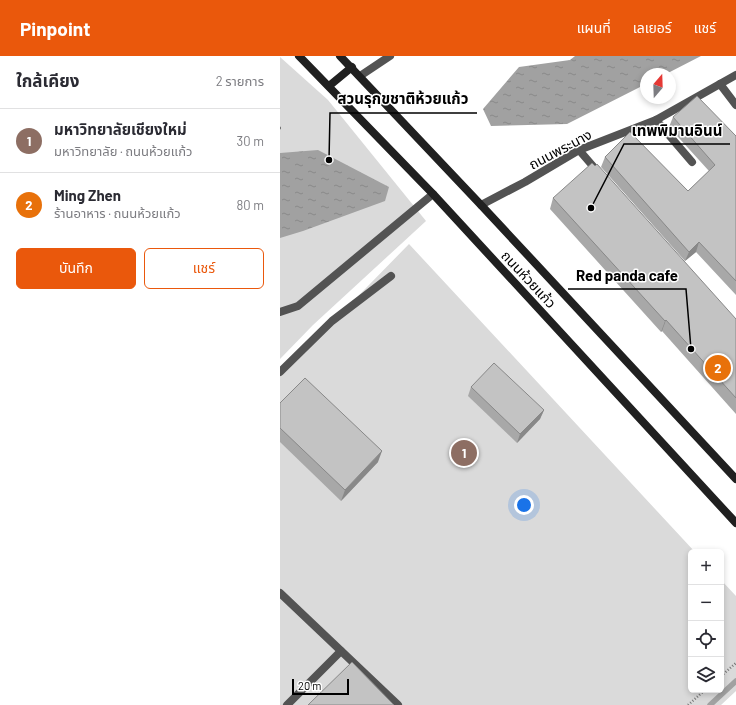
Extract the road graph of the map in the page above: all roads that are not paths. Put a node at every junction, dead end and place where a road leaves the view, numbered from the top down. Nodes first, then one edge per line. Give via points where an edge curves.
1 (299, 56) edge
2 (340, 56) edge
3 (390, 56) edge
4 (352, 68) junction
5 (736, 75) edge
6 (360, 76) junction
7 (720, 84) junction
8 (329, 86) junction
9 (736, 105) edge
10 (656, 120) junction
11 (579, 150) junction
12 (692, 162) dead end
13 (605, 180) edge
14 (434, 194) junction
15 (481, 204) junction
16 (391, 276) dead end
17 (280, 312) edge
18 (280, 372) edge
19 (736, 479) edge
20 (736, 523) edge
21 (280, 593) edge
22 (341, 651) junction
23 (287, 705) edge
24 (398, 705) edge

1 - 8 main road, ถนนห้วยแก้ว
2 - 4 main road, ถนนห้วยแก้ว
3 - 6 street
4 - 6 main road, ถนนห้วยแก้ว
4 - 8 main road
5 - 7 street, ถนนพระนาง
6 - 15 main road, ถนนห้วยแก้ว
7 - 9 street
7 - 10 street, ถนนพระนาง
8 - 14 main road, ถนนห้วยแก้ว
10 - 11 street, ถนนพระนาง
10 - 12 street
11 - 13 street
11 - 15 street, ถนนพระนาง
14 - 17 street via 298,306
14 - 20 main road, ถนนห้วยแก้ว
15 - 19 main road, ถนนห้วยแก้ว
16 - 18 street via 332,321
21 - 22 street
22 - 23 street
22 - 24 street

